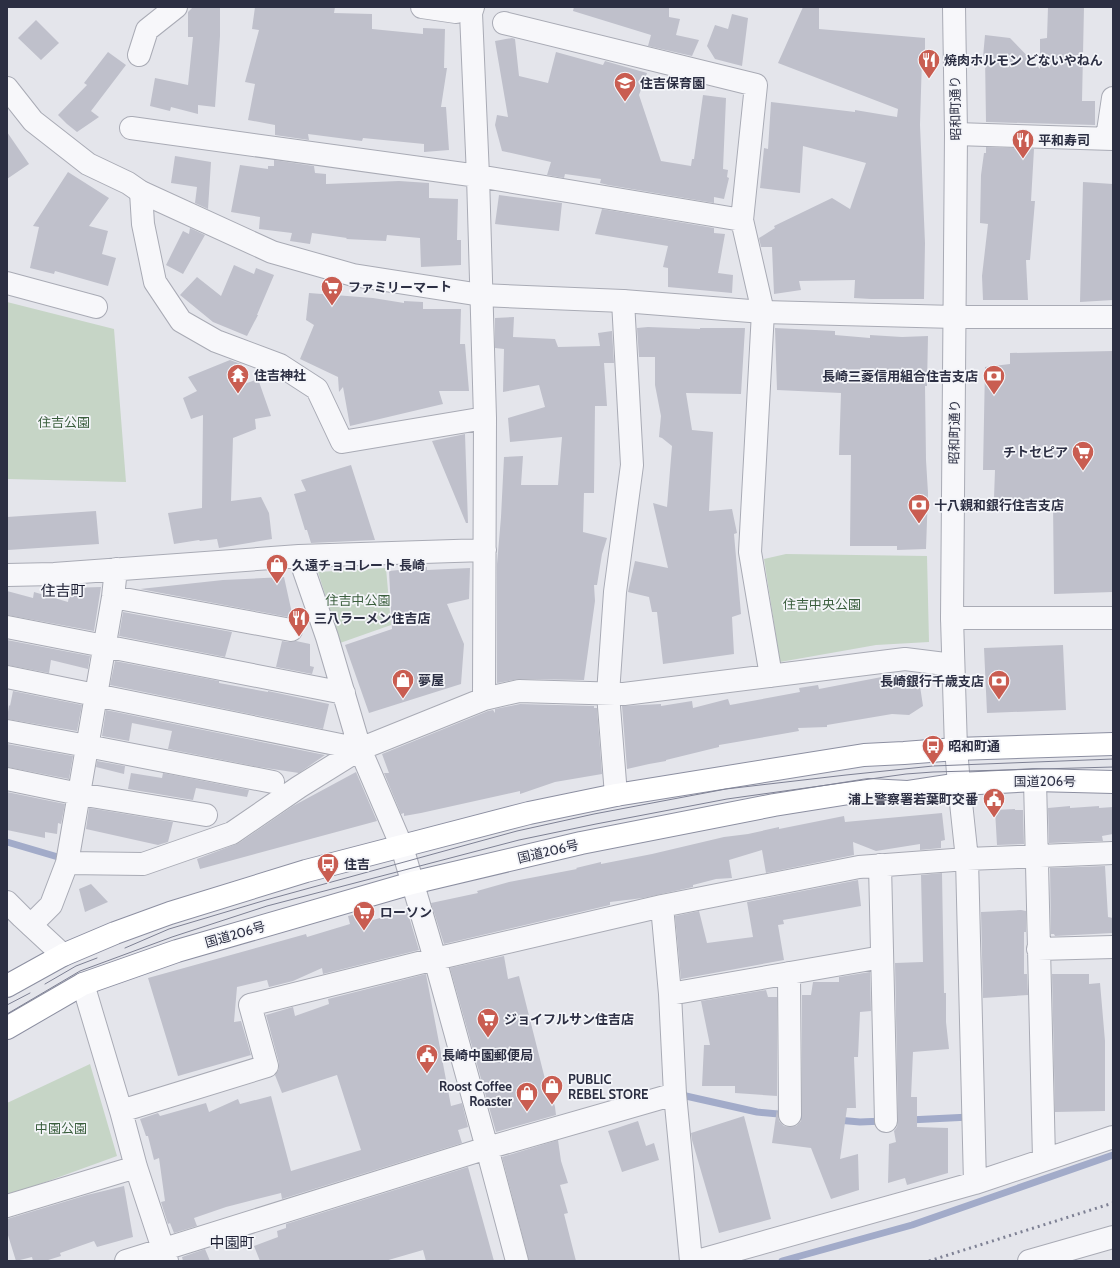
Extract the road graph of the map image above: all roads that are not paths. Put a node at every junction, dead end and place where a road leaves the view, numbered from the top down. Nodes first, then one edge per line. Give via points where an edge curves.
1 (176, 7) edge
2 (422, 7) edge
3 (954, 7) edge
4 (464, 10) edge
5 (504, 23) dead end
6 (139, 55) dead end
7 (7, 88) edge
8 (1113, 98) edge
9 (131, 128) dead end
10 (956, 134) junction
11 (1110, 138) edge
12 (478, 176) junction
13 (141, 192) junction
14 (742, 220) junction
15 (7, 283) edge
16 (481, 295) junction
17 (623, 300) junction
18 (96, 307) dead end
19 (763, 312) junction
20 (955, 317) junction
21 (1113, 317) edge
22 (485, 418) junction
23 (485, 550) junction
24 (299, 556) junction
25 (116, 569) junction
26 (7, 574) edge
27 (113, 597) junction
28 (952, 618) junction
29 (1113, 618) edge
30 (7, 627) edge
31 (291, 630) dead end
32 (104, 646) junction
33 (953, 665) junction
34 (771, 676) junction
35 (7, 677) edge
36 (344, 694) junction
37 (608, 694) junction
38 (96, 695) junction
39 (484, 699) junction
40 (7, 731) edge
41 (1113, 744) edge
42 (87, 746) junction
43 (360, 749) junction
44 (956, 749) junction
45 (7, 779) edge
46 (1035, 780) junction
47 (273, 782) dead end
48 (1113, 782) edge
49 (959, 784) junction
50 (79, 794) junction
51 (616, 795) junction
52 (206, 815) dead end
53 (402, 847) junction
54 (1113, 853) edge
55 (1036, 855) junction
56 (967, 859) junction
57 (67, 863) junction
58 (880, 865) junction
59 (412, 883) junction
60 (7, 902) edge
61 (662, 906) junction
62 (31, 925) junction
63 (1113, 947) edge
64 (1038, 949) junction
65 (63, 955) junction
66 (882, 957) junction
67 (435, 959) junction
68 (789, 973) junction
69 (83, 984) junction
70 (7, 986) edge
71 (670, 994) junction
72 (7, 1028) edge
73 (675, 1094) junction
74 (121, 1111) junction
75 (790, 1115) dead end
76 (886, 1121) dead end
77 (1113, 1137) edge
78 (487, 1148) junction
79 (1044, 1159) junction
80 (136, 1168) junction
81 (975, 1182) junction
82 (7, 1206) edge
83 (1113, 1237) edge
84 (166, 1255) edge
85 (126, 1261) edge
86 (517, 1261) edge
87 (691, 1261) edge
88 (697, 1261) edge
89 (1029, 1261) edge

1 - 6 street via 147,30
2 - 4 street
3 - 10 street, 昭和町通り
4 - 12 street via 471,13
5 - 14 street via 756,85
7 - 13 street via 33,121 88,164
8 - 11 street
9 - 12 street
10 - 11 street
10 - 20 street, 昭和町通り
12 - 14 street
12 - 16 street
13 - 16 street via 272,252 352,275
13 - 22 street via 143,224 155,282 181,321 216,341 280,365 317,389 342,442
14 - 19 street
15 - 18 street
16 - 17 street
16 - 22 street
17 - 19 street
17 - 37 street via 632,465 615,592
19 - 20 street
19 - 34 street via 750,552
20 - 21 street
20 - 28 street, 昭和町通り
22 - 23 street
23 - 24 street
23 - 39 street
24 - 25 street
24 - 36 street
25 - 26 street via 54,574
25 - 27 street
27 - 31 street
27 - 32 street
28 - 29 street
28 - 33 street, 昭和町通り
30 - 32 street
32 - 36 street
32 - 38 street
33 - 34 street via 905,659
33 - 44 street, 昭和町通り
34 - 37 street
35 - 38 street
36 - 43 street
37 - 39 street via 519,690
37 - 51 street
38 - 42 street
38 - 43 street
39 - 43 street
40 - 42 street
41 - 44 highway
42 - 47 street
42 - 50 street
43 - 53 street
43 - 57 street via 232,832 143,864
44 - 49 street, 昭和町通り
44 - 51 highway via 864,754
45 - 50 street
46 - 48 highway, 国道206号
46 - 49 highway, 国道206号
46 - 55 street
49 - 56 street, 昭和町通り
49 - 59 highway, 国道206号 via 907,792 868,790 774,805 581,843
50 - 52 street
50 - 57 street
51 - 53 highway via 529,813
53 - 59 street
53 - 65 highway via 306,871 170,913
54 - 55 street
55 - 56 street
55 - 64 street
56 - 58 street
56 - 81 street, 昭和町通り
57 - 62 street via 51,905
58 - 61 street via 858,867
58 - 66 street
59 - 67 street
59 - 69 highway, 国道206号 via 177,951
60 - 62 street
61 - 67 street
61 - 71 street
62 - 65 street
63 - 64 street
64 - 79 street
65 - 70 highway
66 - 68 street
66 - 76 street
67 - 74 street via 250,1005 267,1066
67 - 78 street
68 - 71 street
68 - 75 street
69 - 72 highway, 国道206号
69 - 74 street
71 - 73 street
73 - 78 street
73 - 87 street
74 - 80 street
77 - 79 street
78 - 84 street
78 - 86 street
79 - 81 street
80 - 82 street
80 - 84 street
81 - 88 street
83 - 89 street
84 - 85 street

